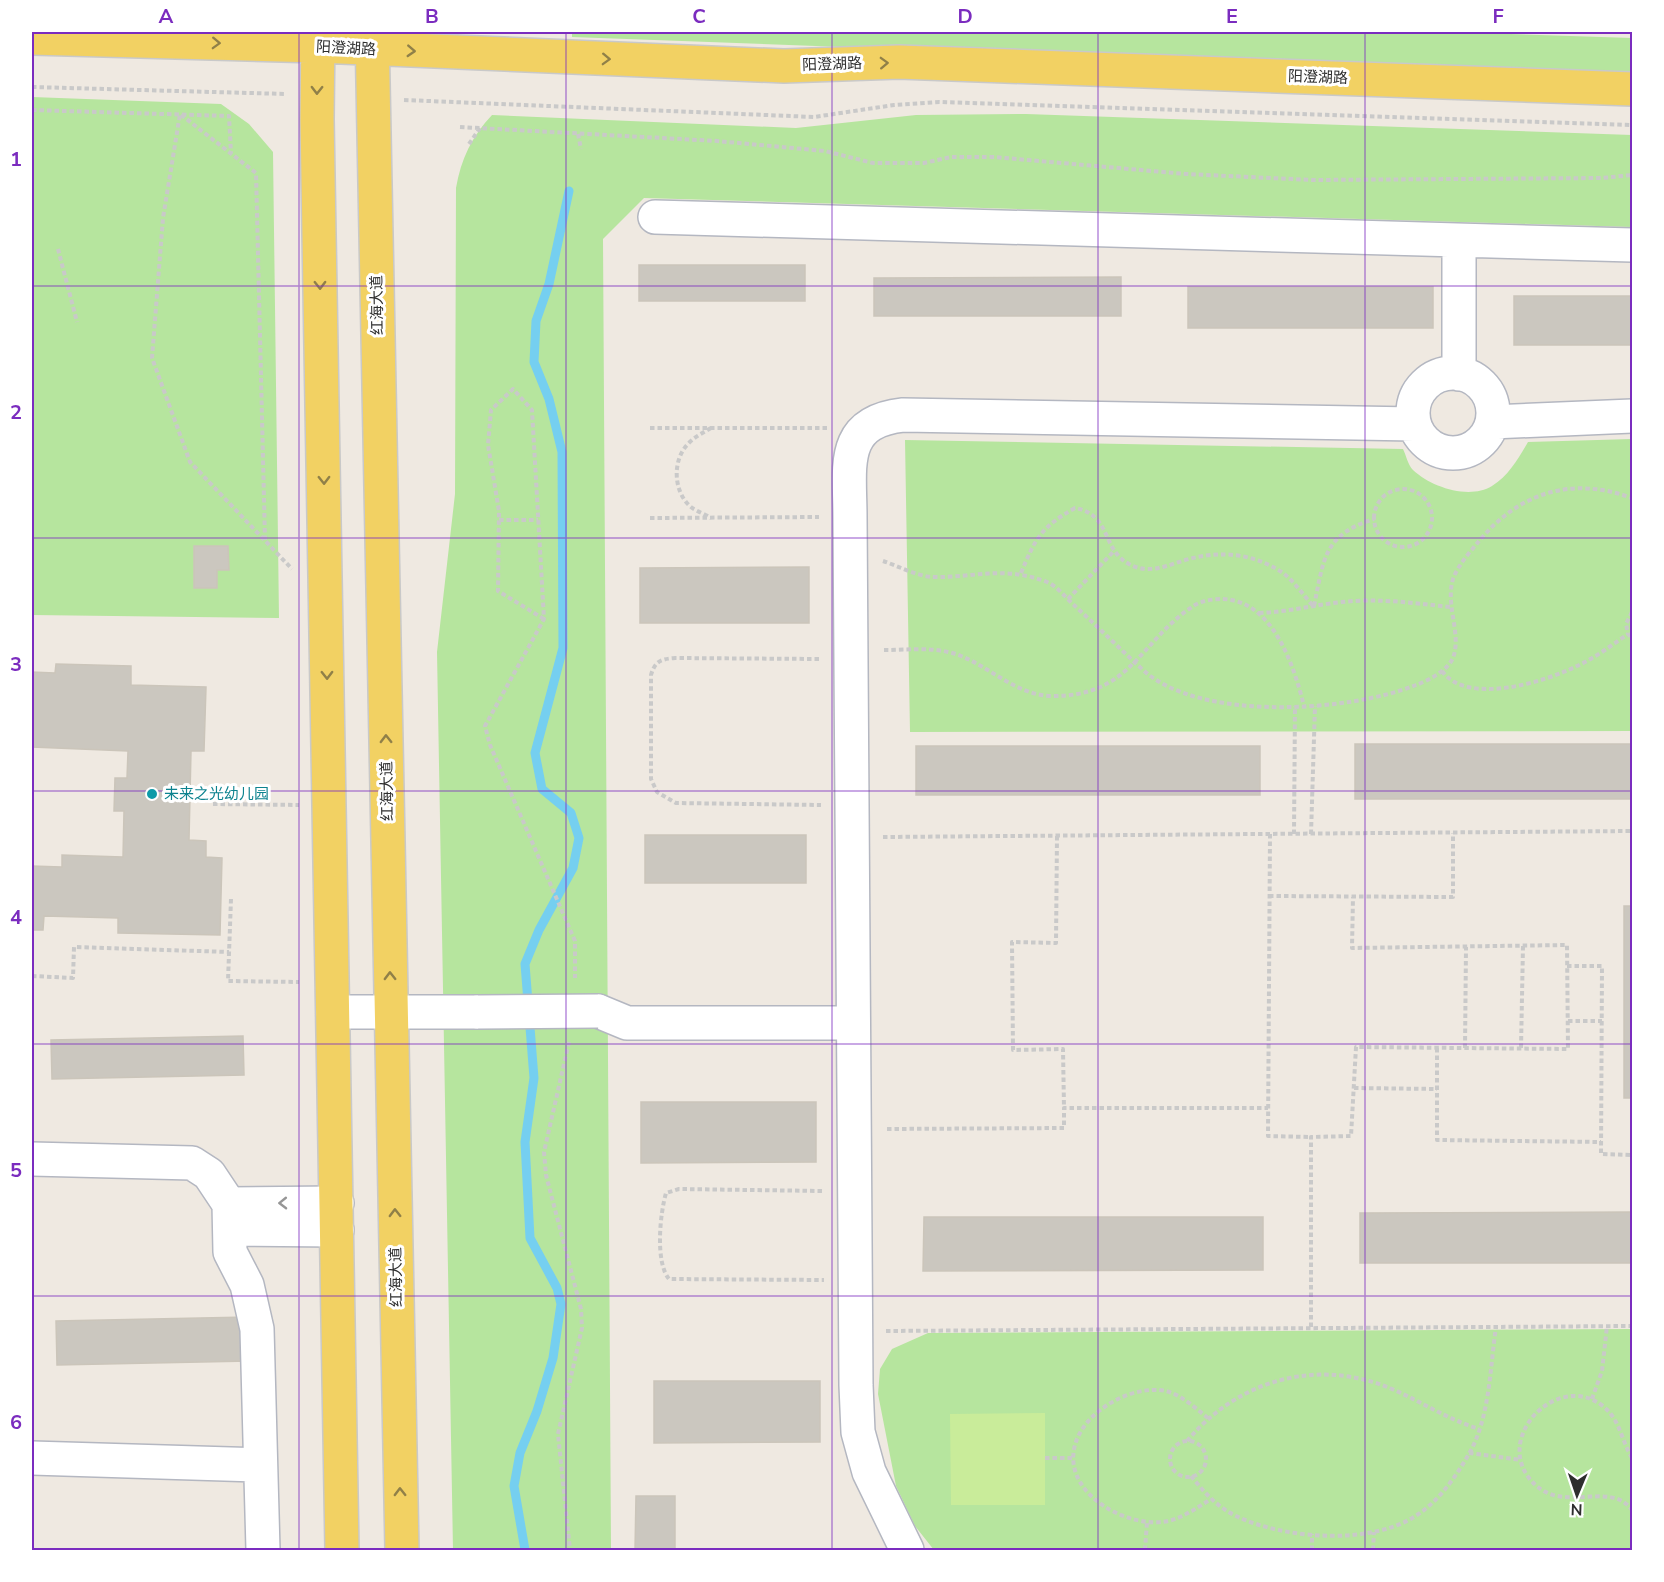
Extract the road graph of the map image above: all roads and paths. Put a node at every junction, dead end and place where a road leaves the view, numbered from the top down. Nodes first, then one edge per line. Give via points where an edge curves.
1 (32, 38) edge
2 (318, 39) edge
3 (372, 40) edge
4 (32, 87) edge
5 (1632, 89) edge
6 (317, 96) junction
7 (373, 98) junction
8 (32, 110) edge
9 (180, 114) junction
10 (1632, 125) edge
11 (460, 127) dead end
12 (480, 128) junction
13 (578, 134) junction
14 (469, 144) dead end
15 (581, 149) dead end
16 (231, 154) junction
17 (1632, 175) edge
18 (655, 217) dead end
19 (1459, 241) junction
20 (1632, 245) edge
21 (58, 249) dead end
22 (77, 322) dead end
23 (1459, 374) junction
24 (1632, 416) edge
25 (1492, 422) junction
26 (1414, 424) junction
27 (650, 428) dead end
28 (711, 428) junction
29 (868, 428) junction
30 (1632, 498) edge
31 (850, 517) junction
32 (650, 518) dead end
33 (712, 518) junction
34 (1374, 519) junction
35 (499, 520) junction
36 (538, 520) junction
37 (265, 540) junction
38 (850, 550) junction
39 (1114, 551) junction
40 (294, 572) dead end
41 (1021, 574) junction
42 (1068, 599) junction
43 (1314, 607) junction
44 (1450, 607) junction
45 (1632, 612) edge
46 (1259, 613) junction
47 (544, 619) junction
48 (1628, 634) junction
49 (1632, 638) edge
50 (851, 654) junction
51 (1136, 663) junction
52 (1442, 671) junction
53 (1295, 706) junction
54 (1304, 706) junction
55 (1315, 706) junction
56 (213, 804) dead end
57 (329, 805) junction
58 (852, 821) junction
59 (1632, 831) edge
60 (1453, 833) junction
61 (1270, 834) junction
62 (1294, 834) junction
63 (1311, 834) junction
64 (1057, 836) junction
65 (1269, 896) junction
66 (1353, 897) junction
67 (231, 898) dead end
68 (1523, 946) junction
69 (1466, 947) junction
70 (230, 952) junction
71 (1567, 966) junction
72 (32, 976) edge
73 (575, 985) dead end
74 (333, 997) junction
75 (391, 1012) junction
76 (853, 1014) junction
77 (1568, 1021) junction
78 (1602, 1021) junction
79 (570, 1037) dead end
80 (1437, 1048) junction
81 (1465, 1048) junction
82 (1521, 1048) junction
83 (1354, 1088) junction
84 (1437, 1089) junction
85 (1064, 1108) junction
86 (1268, 1108) junction
87 (854, 1129) junction
88 (1311, 1137) junction
89 (1601, 1142) junction
90 (1632, 1155) edge
91 (32, 1159) edge
92 (854, 1191) junction
93 (230, 1216) junction
94 (337, 1216) junction
95 (855, 1280) junction
96 (1607, 1326) junction
97 (1632, 1326) edge
98 (1496, 1327) junction
99 (1311, 1328) junction
100 (855, 1331) junction
101 (1592, 1399) junction
102 (1208, 1418) junction
103 (1479, 1429) junction
104 (1187, 1441) junction
105 (1469, 1453) junction
106 (32, 1458) edge
107 (1045, 1458) dead end
108 (1075, 1458) junction
109 (1632, 1458) edge
110 (1521, 1460) junction
111 (260, 1465) junction
112 (1191, 1476) junction
113 (1211, 1499) junction
114 (1632, 1510) edge
115 (1147, 1522) junction
116 (1374, 1532) junction
117 (1312, 1534) junction
118 (263, 1551) edge
119 (342, 1551) edge
120 (402, 1551) edge
121 (570, 1551) edge
122 (907, 1551) edge
123 (1145, 1551) edge
124 (1312, 1551) edge
125 (1373, 1551) edge

1 -> 2 main road, 阳澄湖路
2 - 3 main road, 阳澄湖路
2 -> 6 main road
3 -> 5 main road, 阳澄湖路 via 784,66 910,63
3 - 7 main road, 红海大道
4 - 6 path
6 -> 57 main road
7 - 10 path via 814,117 939,102
75 -> 7 main road, 红海大道
8 - 9 path
9 - 16 path
9 - 16 path via 230,116
9 - 37 path via 163,218 152,358 190,462
11 - 12 path
12 - 13 path
12 - 14 path
13 - 15 path
13 - 17 path via 825,151 873,163 994,158 1301,180
16 - 37 path via 256,173
18 - 19 lane
19 - 20 lane
19 - 23 lane
21 - 22 path
23 - 25 lane via 1477,382 1490,396
23 - 26 lane via 1433,379 1423,387 1416,398
24 - 25 lane
25 - 26 lane via 1479,444 1454,453 1429,446
26 - 29 lane via 903,415 885,417
27 - 28 path
28 - 29 path
28 - 33 path via 688,443 679,456 677,474 679,491 691,507
29 - 31 lane via 856,436 851,451
30 - 44 path via 1588,489 1558,488 1518,506 1493,524 1466,556 1454,579
31 - 33 path
31 - 38 lane
32 - 33 path
34 - 34 path via 1387,543 1405,547 1423,540 1433,515 1424,497 1407,489 1396,490 1380,500
34 - 43 path via 1351,526 1332,542
35 - 36 path
35 - 36 path via 488,445 491,410 513,389 532,410
35 - 47 path via 498,591
36 - 47 path
37 - 40 path
38 - 41 path via 930,577 989,572
38 - 50 lane
39 - 41 path via 1098,519 1075,508 1042,529
39 - 42 path
39 - 43 path via 1129,564 1149,570 1213,554 1258,560 1284,574
41 - 42 path via 1050,584
42 - 51 path
43 - 44 path via 1391,600
43 - 46 path
44 - 52 path via 1455,646
45 - 48 path via 1627,619
46 - 51 path via 1235,599 1214,599 1194,605 1173,621
46 - 54 path via 1283,646 1296,674
47 - 73 path via 485,726 575,941
48 - 49 path
48 - 52 path via 1577,666 1516,686 1466,687 1448,680
50 - 51 path via 944,651 959,655 1011,684 1050,696 1100,687
50 - 58 lane
50 - 58 path via 663,659 654,665 651,675 651,779 657,792 676,803
51 - 53 path via 1196,699
52 - 55 path via 1389,695
53 - 54 path
53 - 62 path
54 - 55 path
55 - 63 path
56 - 57 path
57 - 74 main road
58 - 64 path
58 - 76 lane
59 - 60 path
60 - 63 path
60 - 66 path via 1453,897
61 - 62 path
61 - 64 path
61 - 65 path
62 - 63 path
64 - 85 path via 1056,942 1012,942 1013,1050 1063,1049
65 - 66 path
65 - 86 path
66 - 69 path via 1352,948
67 - 70 path
68 - 69 path
68 - 71 path via 1567,945
68 - 82 path
69 - 81 path
70 - 72 path via 74,947 73,978
70 - 74 path via 228,981
71 - 77 path
71 - 78 path via 1602,966
74 - 75 lane
74 - 94 main road
75 - 76 lane, bridge via 598,1011 627,1023
120 -> 75 main road, 红海大道
76 - 87 lane
77 - 78 path
77 - 82 path via 1568,1049
78 - 89 path
79 - 121 path via 544,1152 546,1175 581,1309 582,1328 558,1434
80 - 81 path
80 - 83 path via 1356,1047
80 - 84 path
81 - 82 path
83 - 84 path
83 - 88 path via 1351,1136
84 - 89 path via 1437,1140
85 - 86 path
85 - 87 path via 1064,1128
86 - 88 path via 1268,1136
87 - 92 lane
88 - 99 path
89 - 90 path via 1601,1154
91 - 93 lane via 192,1162 210,1174
92 - 95 lane
92 - 95 path via 666,1193 661,1256 663,1271 669,1279 685,1281
93 - 94 lane
93 - 111 lane via 230,1252 247,1285 257,1329
94 - 119 main road
95 - 100 lane
96 - 97 path
96 - 98 path
96 - 101 path via 1602,1371
98 - 99 path
98 - 103 path
99 - 100 path
100 - 122 lane via 858,1432 869,1472
101 - 109 path via 1614,1418
101 - 110 path via 1553,1400 1540,1407 1522,1439
102 - 103 path via 1260,1386 1286,1376 1319,1374 1358,1377
102 - 104 path
102 - 108 path via 1167,1391 1130,1393 1111,1402 1092,1419 1075,1445
103 - 105 path
104 - 112 path via 1198,1443 1207,1459 1203,1470
104 - 112 path via 1176,1446 1170,1461 1176,1472
105 - 110 path
105 - 116 path via 1447,1488 1418,1515
106 - 111 lane
107 - 108 path
108 - 115 path via 1078,1477 1101,1504 1123,1517
110 - 114 path via 1529,1479 1554,1495 1578,1499 1617,1497
111 - 118 lane
112 - 113 path
113 - 115 path via 1186,1515
113 - 117 path via 1235,1515 1276,1529
115 - 123 path
116 - 117 path
116 - 125 path
117 - 124 path

